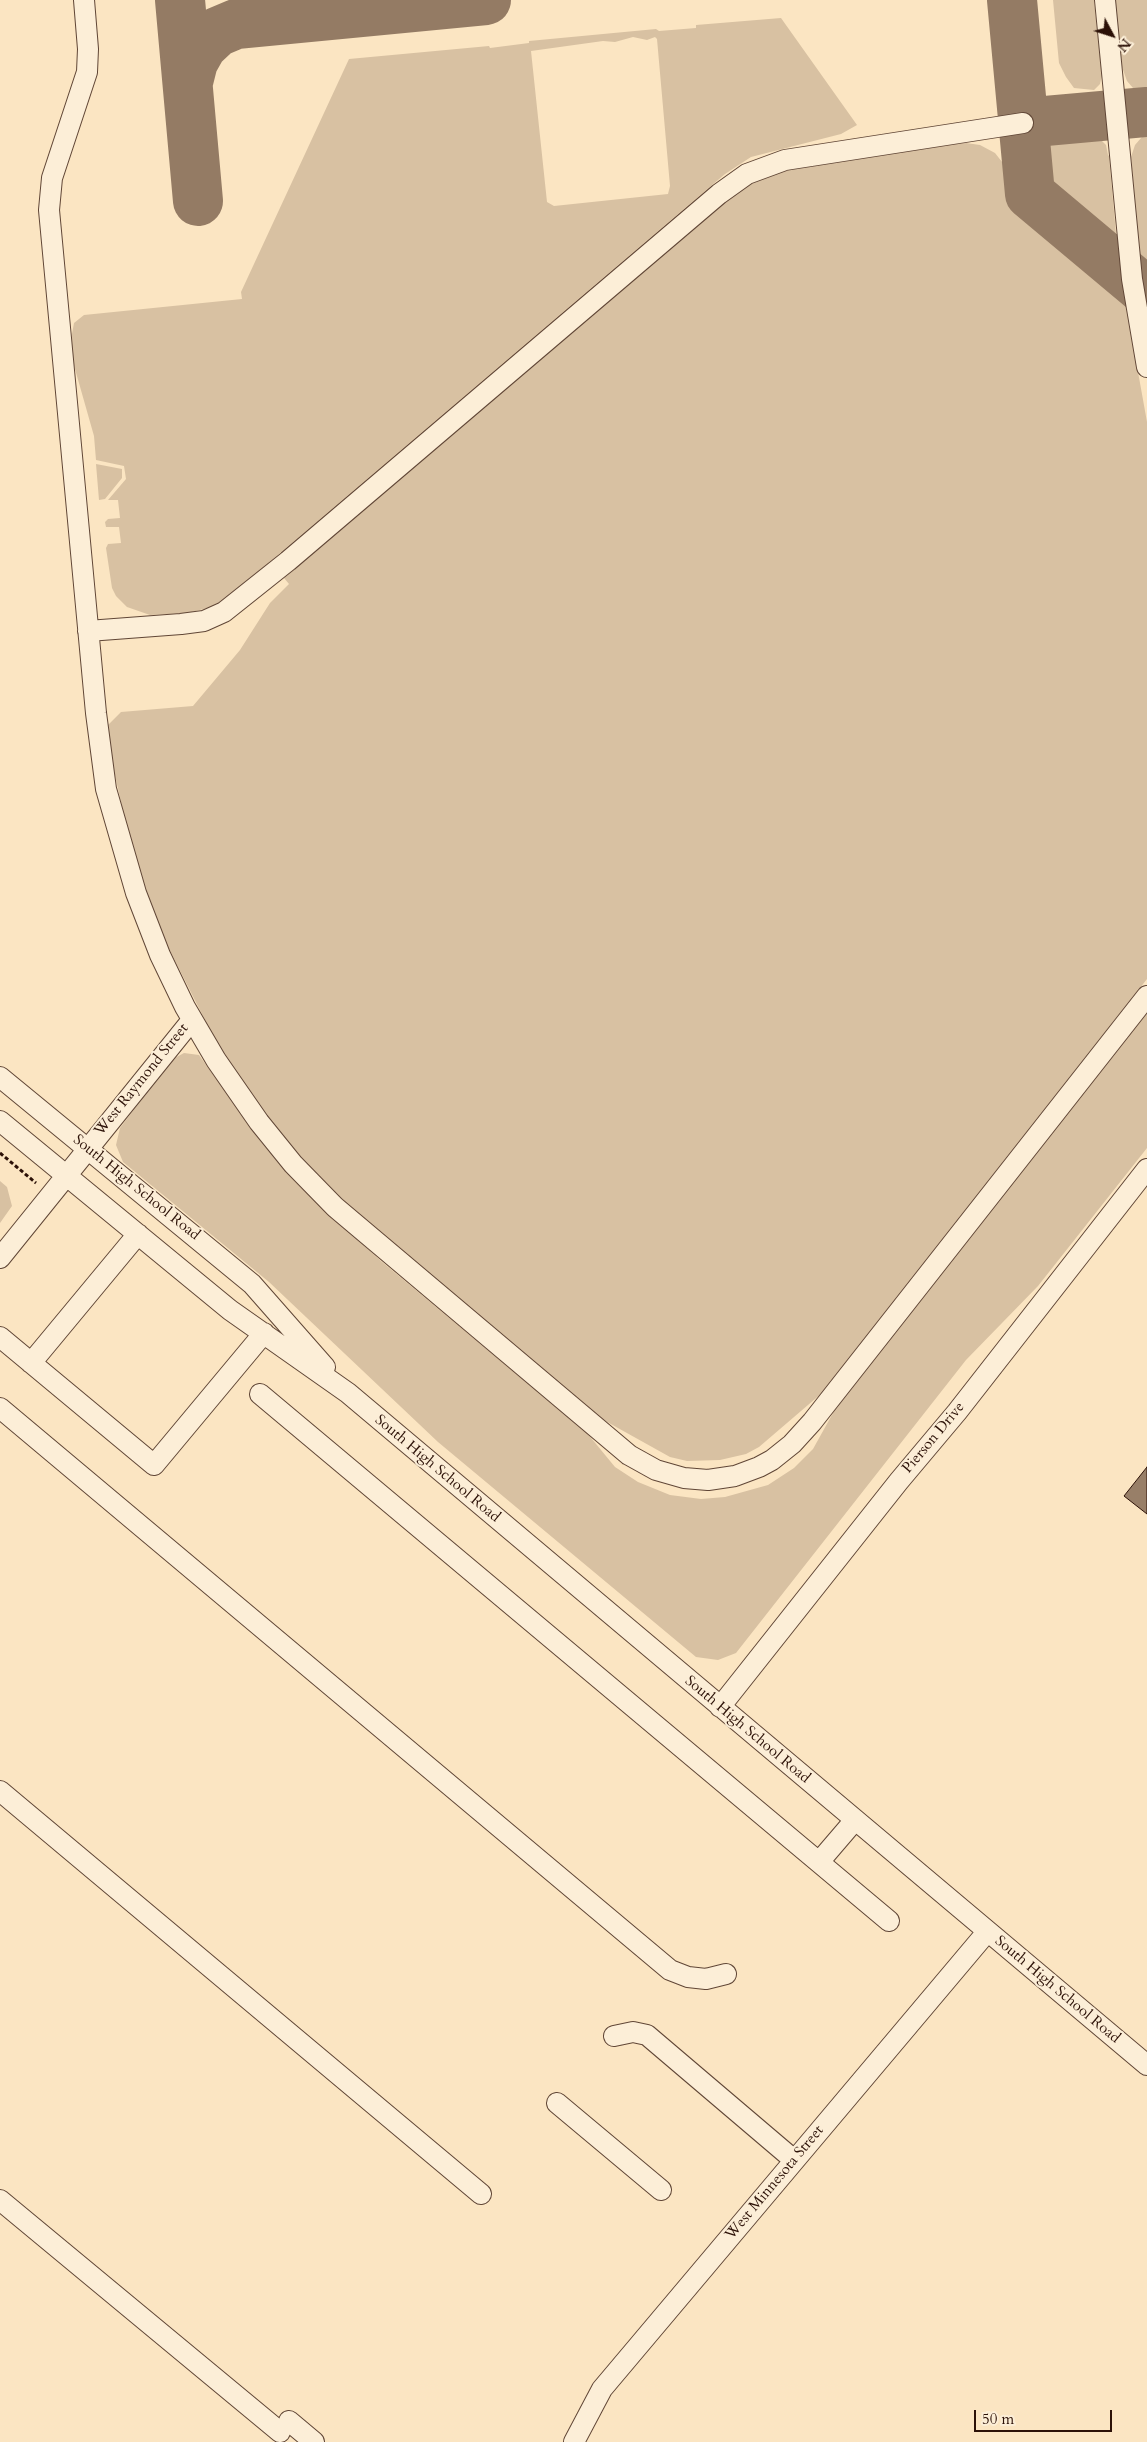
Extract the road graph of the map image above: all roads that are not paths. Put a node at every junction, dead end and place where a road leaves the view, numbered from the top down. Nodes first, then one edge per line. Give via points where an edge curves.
1 (84, 0) edge
2 (1104, 0) edge
3 (1023, 123) dead end
4 (1147, 367) edge
5 (88, 631) junction
6 (1147, 996) edge
7 (192, 1020) junction
8 (0, 1077) edge
9 (0, 1121) edge
10 (86, 1148) junction
11 (1147, 1169) edge
12 (66, 1174) junction
13 (138, 1234) junction
14 (0, 1258) edge
15 (264, 1333) junction
16 (0, 1337) edge
17 (31, 1363) junction
18 (348, 1393) junction
19 (260, 1394) dead end
20 (0, 1408) edge
21 (720, 1707) junction
22 (0, 1791) edge
23 (854, 1820) junction
24 (819, 1862) junction
25 (889, 1921) dead end
26 (986, 1932) junction
27 (726, 1974) dead end
28 (614, 2036) dead end
29 (1147, 2065) edge
30 (557, 2103) dead end
31 (794, 2160) junction
32 (662, 2190) dead end
33 (481, 2194) dead end
34 (0, 2200) edge
35 (314, 2442) edge
36 (574, 2442) edge

1 - 5 street via 87,72 52,178 49,205
2 - 4 street via 1132,279
3 - 5 street via 785,160 747,174 719,194 277,571 224,612 204,621
5 - 7 street via 106,789 120,844 148,926
6 - 7 street via 800,1435 783,1452 759,1467 735,1476 708,1480 671,1476 629,1455 352,1223 276,1144 216,1060
7 - 10 street, West Raymond Street
8 - 10 street, South High School Road
9 - 12 street, South High School Road
10 - 12 street, West Raymond Street
10 - 18 street, South High School Road via 252,1284
11 - 21 street, Pierson Drive
12 - 13 street, South High School Road
12 - 14 street, West Raymond Street
13 - 15 street, South High School Road via 230,1310
13 - 17 street
15 - 17 street via 154,1465
15 - 18 street, South High School Road
16 - 17 street
18 - 21 street, South High School Road
19 - 24 street
20 - 27 street via 670,1970 706,1979
21 - 23 street, South High School Road
22 - 33 street
23 - 24 street
23 - 26 street, South High School Road
24 - 25 street
26 - 29 street, South High School Road
26 - 31 street, West Minnesota Street
28 - 31 street via 633,2032 647,2034
30 - 32 street
31 - 36 street, West Minnesota Street via 602,2389
34 - 35 street via 284,2426

